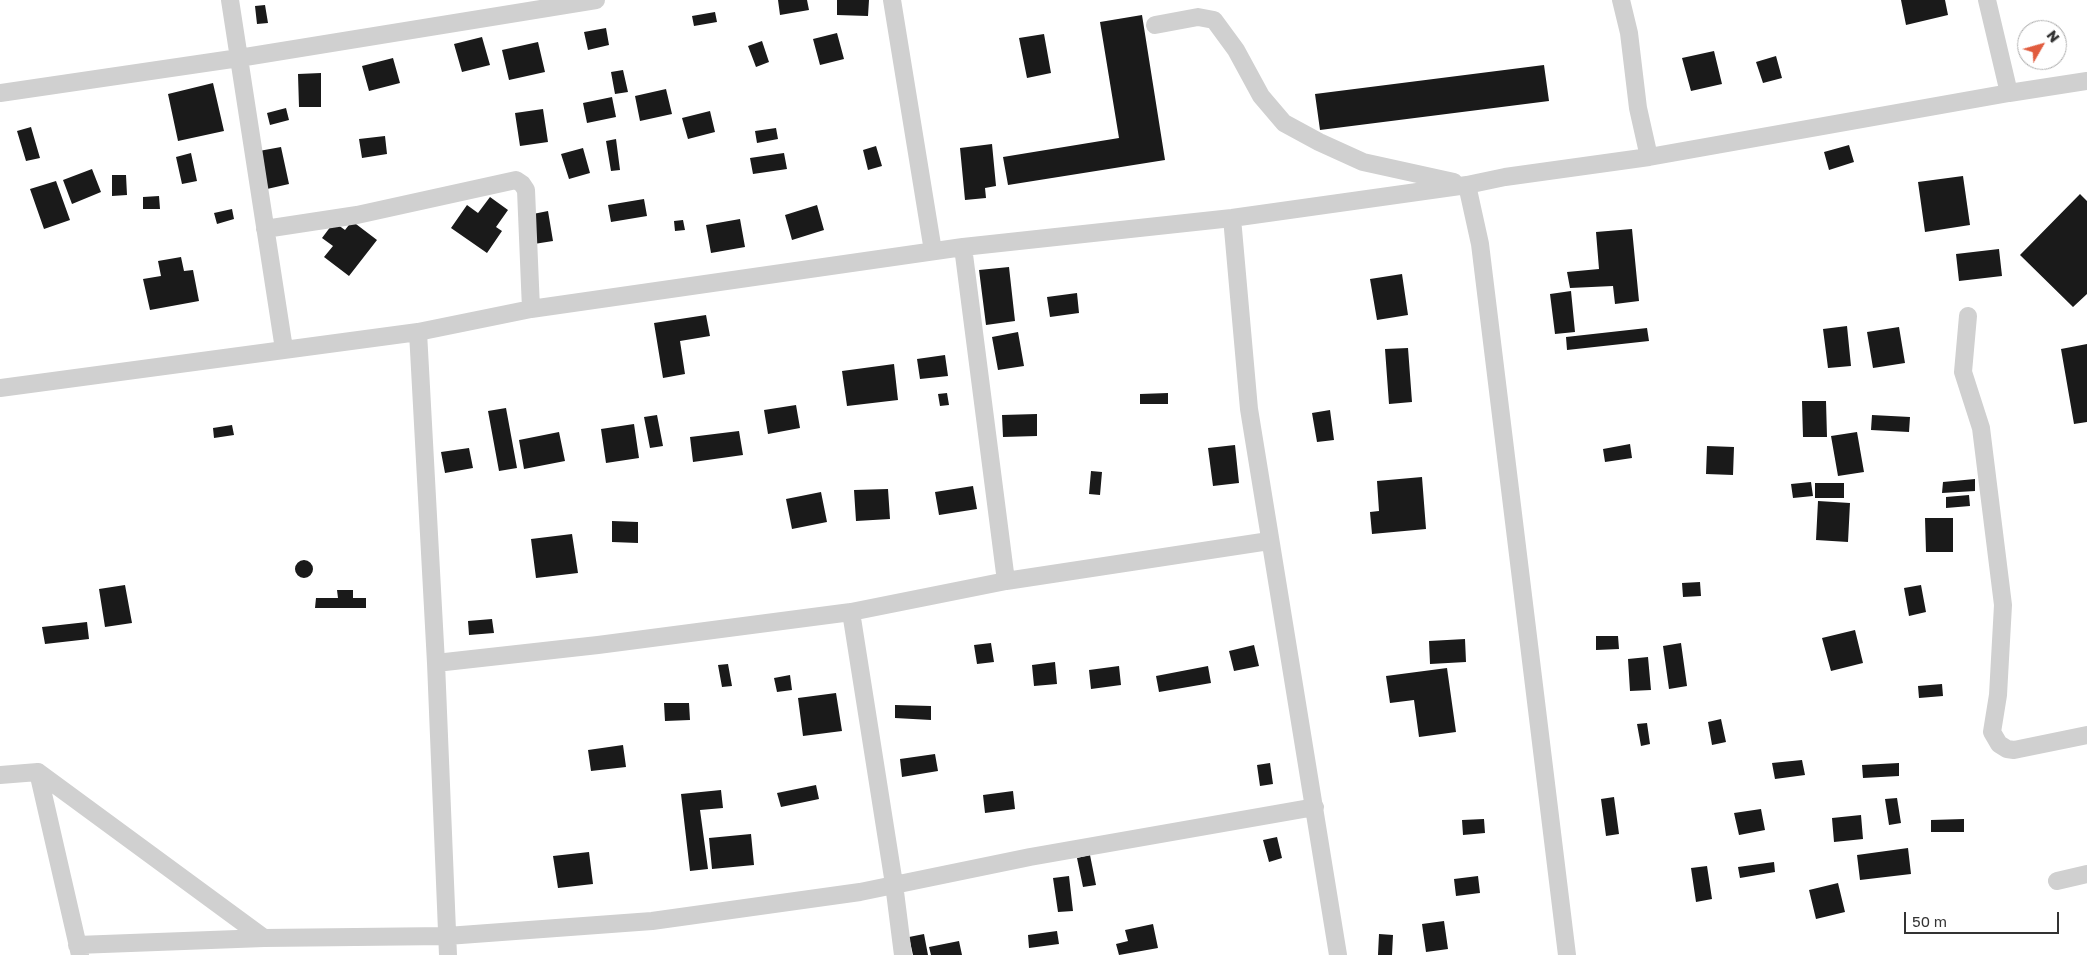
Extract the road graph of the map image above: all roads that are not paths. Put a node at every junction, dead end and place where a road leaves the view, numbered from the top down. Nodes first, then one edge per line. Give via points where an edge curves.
1 (230, 0) edge
2 (596, 0) edge
3 (892, 0) edge
4 (1621, 0) edge
5 (1987, 0) edge
6 (1155, 25) dead end
7 (239, 58) junction
8 (2087, 82) edge
9 (0, 92) edge
10 (2009, 93) junction
11 (1649, 157) junction
12 (1467, 185) junction
13 (1232, 218) junction
14 (265, 229) junction
15 (963, 247) junction
16 (933, 251) junction
17 (531, 309) junction
18 (1968, 316) dead end
19 (418, 332) junction
20 (284, 350) junction
21 (0, 388) edge
22 (1269, 541) junction
23 (1006, 581) junction
24 (851, 612) junction
25 (436, 663) junction
26 (2087, 735) edge
27 (38, 772) junction
28 (0, 774) edge
29 (1315, 807) junction
30 (2087, 874) edge
31 (2056, 881) dead end
32 (894, 884) junction
33 (447, 936) junction
34 (264, 938) junction
35 (79, 950) edge
36 (448, 955) edge
37 (903, 955) edge
38 (1338, 955) edge
39 (1567, 955) edge

1 - 7 street
2 - 7 street
3 - 16 street
4 - 11 street
5 - 10 street
6 - 12 street via 1198,17 1214,20 1236,50 1261,96 1284,122 1363,162
7 - 9 street
7 - 14 street
8 - 10 street
10 - 11 street
11 - 12 street
12 - 13 street
12 - 39 street via 1480,244
13 - 15 street
13 - 22 street via 1249,409
14 - 17 street via 357,215 516,180 526,190
14 - 20 street
15 - 16 street
15 - 23 street
16 - 17 street
17 - 19 street
18 - 26 street via 1963,372 1980,428 2003,605 1998,695 1992,732 1999,744 2014,750
19 - 20 street
19 - 25 street
20 - 21 street
22 - 23 street
22 - 29 street
23 - 24 street
24 - 25 street via 598,646
24 - 32 street
25 - 33 street
27 - 28 street
27 - 34 street
27 - 35 street
29 - 32 street via 1169,831
29 - 38 street
30 - 31 street
32 - 33 street via 798,902 652,921
32 - 37 street
33 - 34 street
33 - 36 street
34 - 35 street

